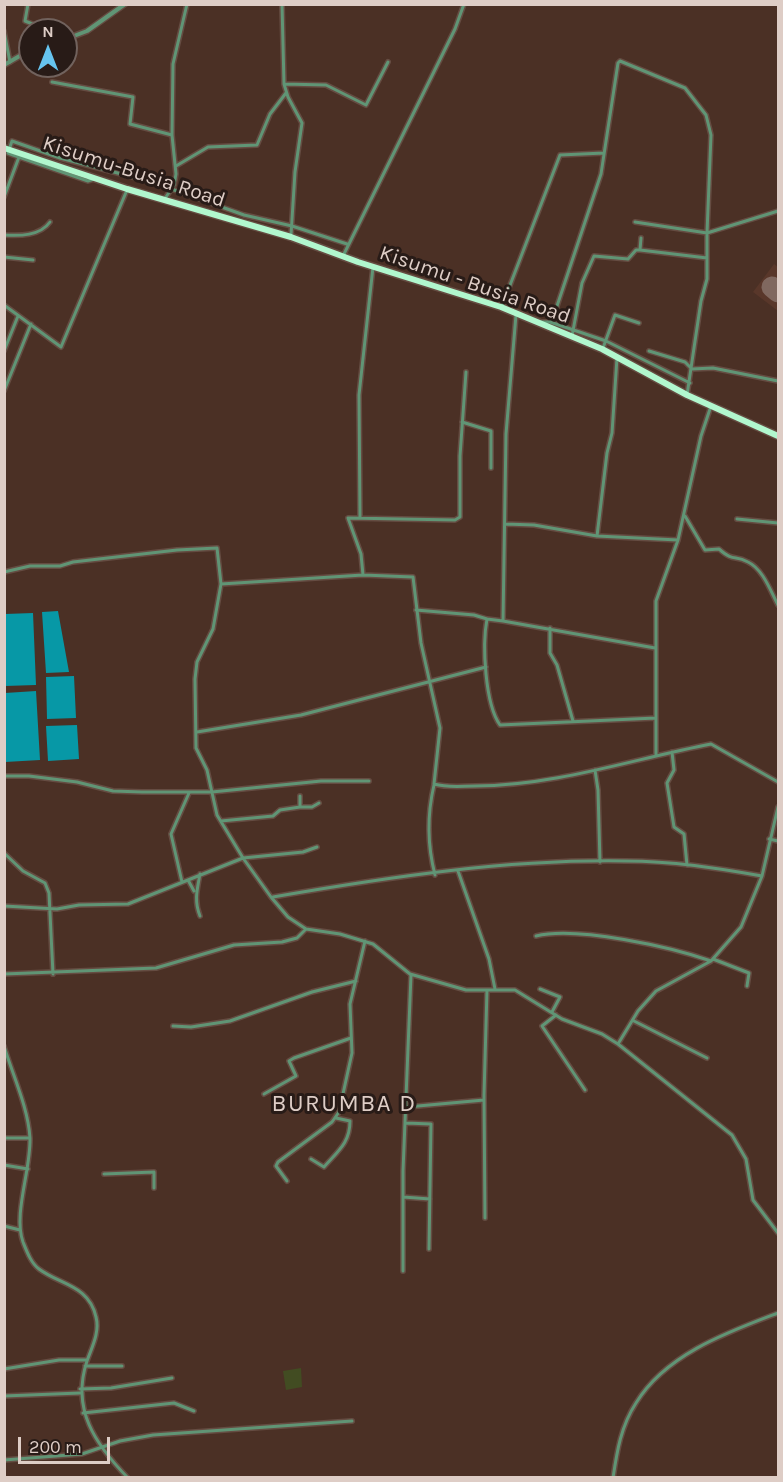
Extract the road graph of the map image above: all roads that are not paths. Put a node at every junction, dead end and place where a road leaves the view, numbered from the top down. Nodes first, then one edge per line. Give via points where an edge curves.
1 (125, 4) edge
2 (187, 4) edge
3 (282, 4) edge
4 (464, 4) edge
5 (4, 31) edge
6 (78, 34) edge
7 (18, 57) edge
8 (10, 62) junction
9 (388, 62) dead end
10 (4, 65) edge
11 (52, 82) dead end
12 (284, 84) junction
13 (286, 93) junction
14 (172, 135) junction
15 (4, 139) edge
16 (12, 141) junction
17 (6, 148) edge
18 (604, 153) junction
19 (19, 157) junction
20 (176, 166) dead end
21 (94, 179) junction
22 (172, 188) junction
23 (127, 189) junction
24 (4, 197) edge
25 (165, 200) junction
26 (778, 210) edge
27 (50, 222) dead end
28 (635, 222) dead end
29 (292, 226) junction
30 (253, 227) joint
31 (707, 233) junction
32 (4, 235) edge
33 (291, 237) junction
34 (641, 238) dead end
35 (347, 244) junction
36 (640, 250) junction
37 (4, 256) edge
38 (343, 256) junction
39 (707, 258) junction
40 (33, 260) dead end
41 (373, 267) junction
42 (4, 305) edge
43 (501, 307) junction
44 (516, 313) junction
45 (18, 316) junction
46 (541, 322) junction
47 (550, 322) junction
48 (639, 323) dead end
49 (30, 324) junction
50 (575, 329) junction
51 (572, 336) junction
52 (606, 341) junction
53 (602, 349) junction
54 (4, 351) edge
55 (649, 351) dead end
56 (617, 357) junction
57 (692, 369) junction
58 (466, 372) dead end
59 (778, 381) edge
60 (690, 383) junction
61 (4, 391) edge
62 (687, 395) junction
63 (712, 404) junction
64 (462, 422) junction
65 (778, 436) edge
66 (491, 468) dead end
67 (684, 516) junction
68 (360, 517) junction
69 (737, 519) dead end
70 (778, 523) edge
71 (505, 524) junction
72 (597, 536) junction
73 (678, 540) junction
74 (4, 572) edge
75 (363, 575) junction
76 (220, 584) junction
77 (778, 605) edge
78 (416, 610) junction
79 (487, 619) junction
80 (503, 621) junction
81 (550, 628) junction
82 (655, 648) junction
83 (486, 667) junction
84 (429, 681) junction
85 (656, 718) junction
86 (573, 721) junction
87 (197, 732) junction
88 (672, 752) junction
89 (656, 755) junction
90 (595, 770) junction
91 (4, 776) edge
92 (369, 781) dead end
93 (778, 782) edge
94 (434, 784) junction
95 (212, 792) junction
96 (189, 793) junction
97 (300, 796) dead end
98 (319, 803) dead end
99 (300, 807) junction
100 (778, 807) edge
101 (221, 821) junction
102 (769, 839) junction
103 (778, 841) edge
104 (317, 847) dead end
105 (4, 853) edge
106 (243, 858) junction
107 (600, 862) junction
108 (687, 865) junction
109 (458, 871) junction
110 (200, 874) junction
111 (435, 875) junction
112 (762, 876) junction
113 (188, 880) junction
114 (182, 882) junction
115 (196, 897) junction
116 (271, 897) junction
117 (4, 906) edge
118 (49, 909) junction
119 (200, 916) dead end
120 (306, 929) junction
121 (536, 936) dead end
122 (365, 941) junction
123 (712, 960) junction
124 (4, 974) edge
125 (53, 974) junction
126 (411, 975) junction
127 (356, 981) junction
128 (747, 986) dead end
129 (495, 989) junction
130 (540, 989) dead end
131 (487, 990) junction
132 (554, 1013) junction
133 (633, 1020) junction
134 (173, 1026) dead end
135 (351, 1038) junction
136 (618, 1044) junction
137 (4, 1046) edge
138 (707, 1058) dead end
139 (9, 1064) junction
140 (4, 1065) edge
141 (585, 1090) dead end
142 (264, 1094) dead end
143 (484, 1100) junction
144 (406, 1107) junction
145 (336, 1118) junction
146 (406, 1123) junction
147 (4, 1138) edge
148 (30, 1138) junction
149 (311, 1159) dead end
150 (4, 1165) edge
151 (28, 1169) junction
152 (104, 1174) dead end
153 (287, 1180) dead end
154 (154, 1188) dead end
155 (403, 1197) junction
156 (430, 1199) junction
157 (485, 1218) dead end
158 (4, 1226) edge
159 (20, 1230) junction
160 (778, 1233) edge
161 (429, 1249) dead end
162 (403, 1271) dead end
163 (778, 1313) edge
164 (87, 1360) junction
165 (85, 1366) junction
166 (122, 1366) dead end
167 (4, 1369) edge
168 (172, 1378) dead end
169 (80, 1391) junction
170 (4, 1396) edge
171 (195, 1411) dead end
172 (83, 1413) junction
173 (352, 1421) dead end
174 (101, 1446) junction
175 (4, 1460) edge
176 (128, 1478) edge
177 (613, 1478) edge

1 - 6 street
2 - 14 street via 174,58
3 - 12 street
4 - 35 street
5 - 8 street
7 - 8 street
8 - 10 street
9 - 12 street via 366,105 326,85
11 - 14 street via 133,97 130,124
12 - 13 street
13 - 20 street via 270,114 257,145 208,147
13 - 29 street via 302,123
14 - 22 street via 176,168
15 - 16 street
16 - 17 street
16 - 22 street
17 - 19 street
17 - 21 highway, Kisumu-Busia Road
18 - 31 street via 618,62 685,88 711,128
18 - 43 street via 560,155
18 - 47 street via 596,192
19 - 21 street via 88,181
19 - 24 street
21 - 23 highway, Kisumu-Busia Road
22 - 25 street
22 - 29 street via 244,215
23 - 25 highway, Kisumu-Busia Road
23 - 49 street via 63,343 57,347
25 - 30 highway, Kisumu-Busia Road
26 - 31 street
27 - 32 street via 44,229
28 - 31 street
29 - 33 street
29 - 35 street
30 - 33 highway, Kisumu - Busia Road
31 - 39 street
33 - 38 highway, Kisumu - Busia Road
34 - 36 street
35 - 38 street
36 - 39 street
36 - 50 street via 628,259 594,256 582,283
37 - 40 street
38 - 41 highway, Kisumu - Busia Road
39 - 57 street
41 - 43 highway, Kisumu - Busia Road
41 - 68 street via 359,395
42 - 45 street
43 - 44 highway, Kisumu - Busia Road
44 - 46 highway, Kisumu - Busia Road
44 - 71 street via 506,434
45 - 49 street
45 - 54 street
46 - 47 street
46 - 51 highway, Kisumu - Busia Road
47 - 50 street
48 - 52 street via 615,315
49 - 61 street
50 - 51 street
50 - 52 street
51 - 53 highway, Kisumu - Busia Road
52 - 53 street
52 - 60 street
53 - 56 highway, Kisumu - Busia Road
55 - 57 street via 684,362
56 - 62 highway, Kisumu - Busia Road
56 - 72 street via 612,434
57 - 59 street via 713,368
57 - 60 street
58 - 64 street
60 - 62 street
62 - 63 highway, Kisumu - Busia Road
63 - 65 highway, Kisumu - Busia Road
63 - 67 street
64 - 66 street via 491,431
64 - 68 street via 458,519
67 - 73 street
67 - 77 street via 705,550 719,549 726,557 748,561 757,568
68 - 75 street via 347,520 361,554
69 - 70 street
71 - 72 street
71 - 80 street
72 - 73 street
73 - 82 street via 656,601
74 - 76 street via 213,548 218,550
75 - 76 street
75 - 78 street via 413,577
76 - 87 street via 213,629 197,662
78 - 79 street
78 - 84 street
79 - 80 street
79 - 83 street
80 - 81 street
81 - 82 street
81 - 86 street via 550,653
82 - 85 street
83 - 84 street
83 - 86 street via 500,725
84 - 87 street via 301,715
84 - 94 street via 440,728
85 - 86 street
85 - 89 street
87 - 95 street via 198,754
88 - 89 street
88 - 93 street via 713,744
88 - 108 street via 675,770 667,787 674,827 684,834
89 - 90 street
90 - 94 street via 505,787
90 - 107 street
91 - 96 street via 77,782 112,791
92 - 95 street via 321,780
94 - 111 street via 429,838
95 - 96 street
95 - 101 street
96 - 114 street via 171,834
97 - 99 street
98 - 99 street
99 - 101 street via 280,810 273,816
100 - 102 street
101 - 106 street
102 - 103 street
102 - 112 street
104 - 106 street
105 - 118 street via 23,871 45,883 50,893
106 - 110 street
106 - 116 street
107 - 108 street
107 - 109 street
108 - 112 street
109 - 111 street
109 - 129 street via 489,959
110 - 113 street
110 - 115 street
111 - 116 street via 364,881
112 - 123 street via 741,927
113 - 114 street
113 - 115 street
114 - 118 street via 125,905
115 - 119 street
116 - 120 street via 288,917
117 - 118 street
118 - 125 street
120 - 122 street
120 - 125 street via 297,938 282,942 234,945 156,968
121 - 123 street via 637,942
122 - 126 street via 388,953
122 - 127 street
123 - 128 street via 749,973
123 - 133 street via 656,991
124 - 125 street
126 - 131 street via 466,990
126 - 144 street
127 - 134 street via 230,1021
127 - 135 street via 350,1004
129 - 131 street
129 - 132 street via 515,990
130 - 132 street via 560,998
131 - 143 street
132 - 136 street
132 - 141 street via 542,1026
133 - 136 street
133 - 138 street
135 - 142 street via 290,1060 296,1076
135 - 145 street via 350,1067
136 - 160 street via 732,1135 746,1159 753,1200
137 - 139 street
139 - 140 street
139 - 148 street
143 - 144 street
143 - 157 street
144 - 146 street
145 - 149 street via 350,1121 345,1144 324,1167
145 - 153 street via 278,1162 276,1166
146 - 155 street
146 - 156 street via 431,1124
147 - 148 street
148 - 151 street
150 - 151 street
151 - 159 street
152 - 154 street via 154,1172
155 - 156 street
155 - 162 street
156 - 161 street
158 - 159 street
159 - 164 street via 33,1263 74,1287 92,1307 97,1329
163 - 177 street via 717,1337 645,1390 620,1437
164 - 165 street
164 - 167 street via 59,1360
165 - 166 street
165 - 169 street
168 - 169 street
169 - 170 street
169 - 172 street
171 - 172 street via 174,1403
172 - 174 street
173 - 174 street via 153,1436
174 - 175 street via 82,1454
174 - 176 street

